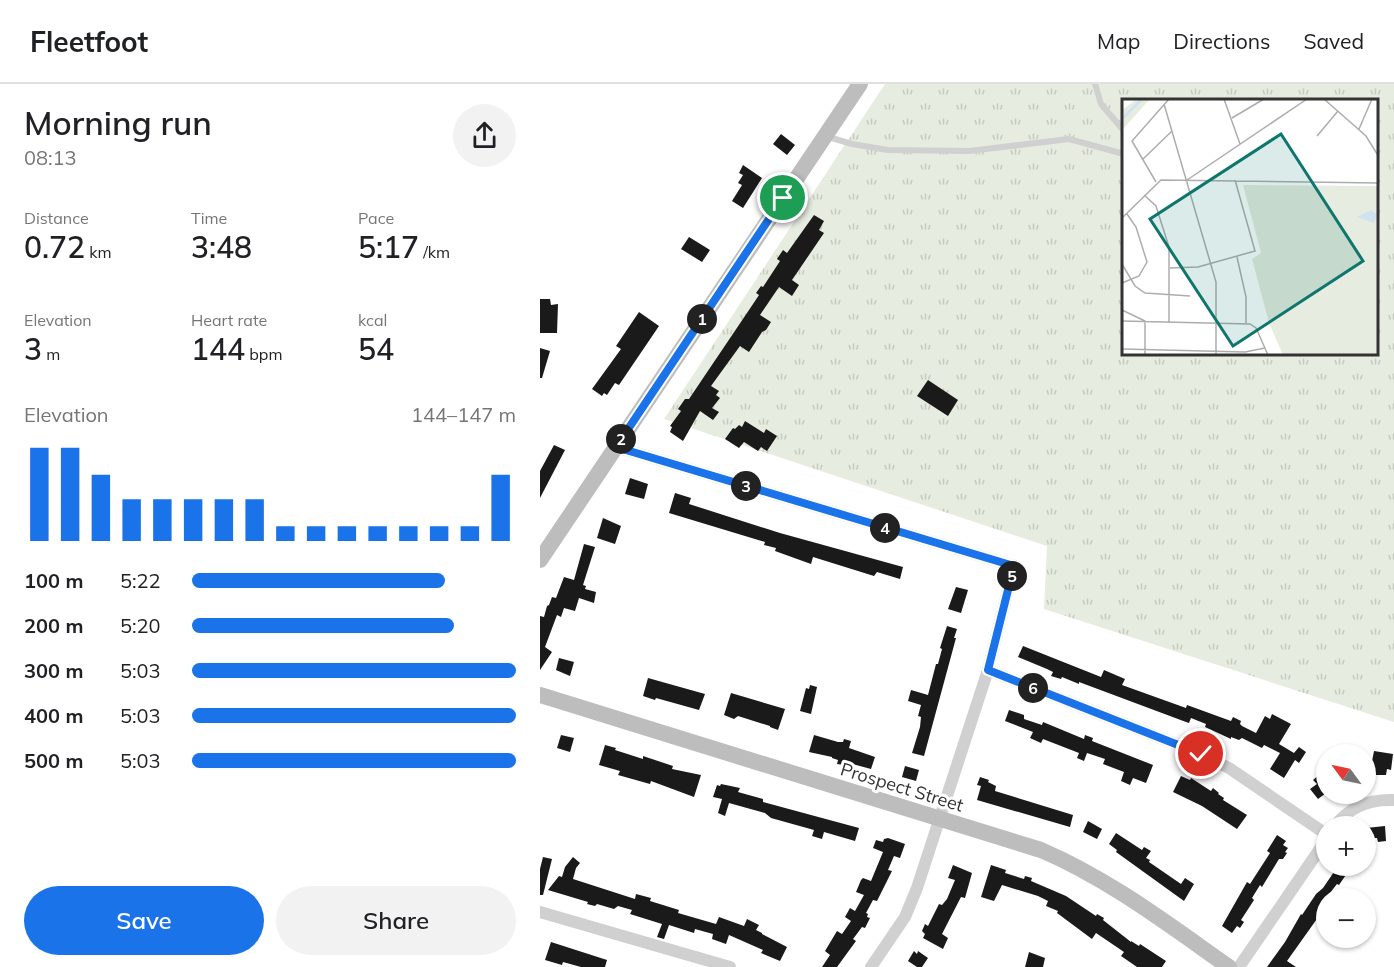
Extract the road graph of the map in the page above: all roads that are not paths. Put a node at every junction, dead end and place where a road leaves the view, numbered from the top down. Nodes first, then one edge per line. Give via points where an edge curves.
1 (860, 84) edge
2 (1095, 84) edge
3 (1122, 129) edge
4 (825, 136) junction
5 (1122, 153) edge
6 (616, 447) junction
7 (540, 560) edge
8 (988, 670) junction
9 (540, 694) edge
10 (1394, 800) edge
11 (1344, 816) edge
12 (940, 820) junction
13 (1316, 827) edge
14 (1316, 855) edge
15 (540, 912) edge
16 (730, 967) edge
17 (871, 967) edge
18 (1229, 967) edge
19 (1239, 967) edge

1 - 4 street
2 - 3 lane via 1101,104
4 - 5 lane via 888,150 969,151 1068,139
4 - 6 street
6 - 7 street
6 - 8 street via 1014,566
8 - 12 street
8 - 13 street via 1201,754
9 - 12 street, Prospect Street
10 - 11 street via 1380,799 1358,806
12 - 17 street via 905,917
12 - 18 street, Prospect Street via 1041,850 1070,863
14 - 19 street
15 - 16 street

